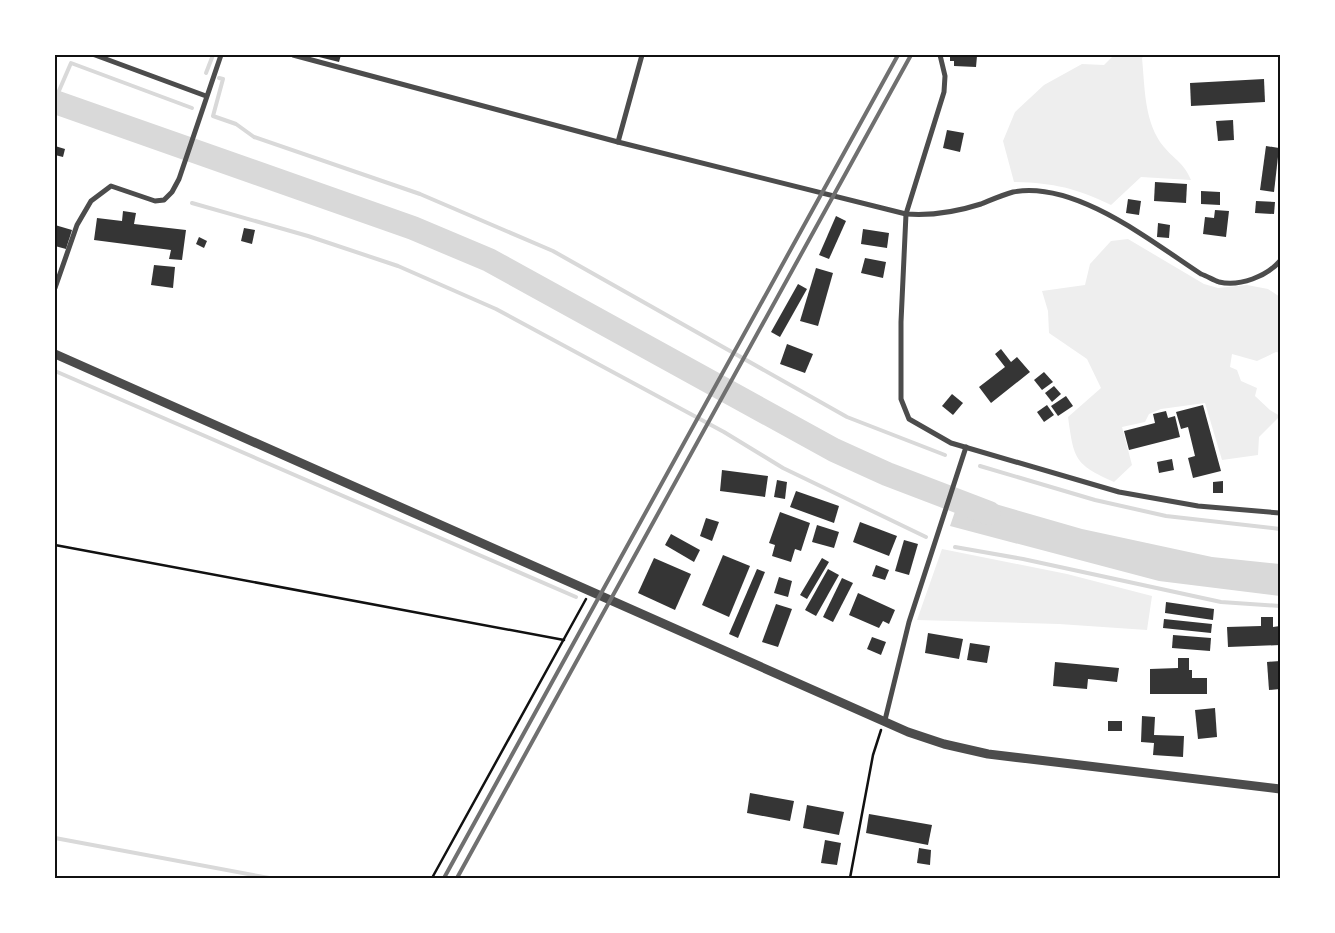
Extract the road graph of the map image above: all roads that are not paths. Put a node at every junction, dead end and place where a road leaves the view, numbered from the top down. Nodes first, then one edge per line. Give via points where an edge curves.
1 (95, 55) edge
2 (221, 55) edge
3 (293, 55) edge
4 (642, 55) edge
5 (940, 55) edge
6 (206, 96) junction
7 (618, 142) junction
8 (906, 214) junction
9 (1280, 260) edge
10 (55, 288) edge
11 (55, 354) edge
12 (966, 447) junction
13 (1280, 513) edge
14 (885, 720) junction
15 (1280, 789) edge

1 - 6 street
2 - 6 street
3 - 7 street
4 - 7 street
5 - 8 street via 945,76 944,92
6 - 10 street via 172,192 164,200 155,201 111,186 91,201
7 - 8 street
8 - 9 street via 932,216 1025,191 1060,195 1094,206 1220,282 1260,277
8 - 12 street via 901,399 909,419 951,443
11 - 14 street
12 - 13 street via 1119,492 1198,506
12 - 14 street via 909,622
14 - 15 street via 944,744 988,754

